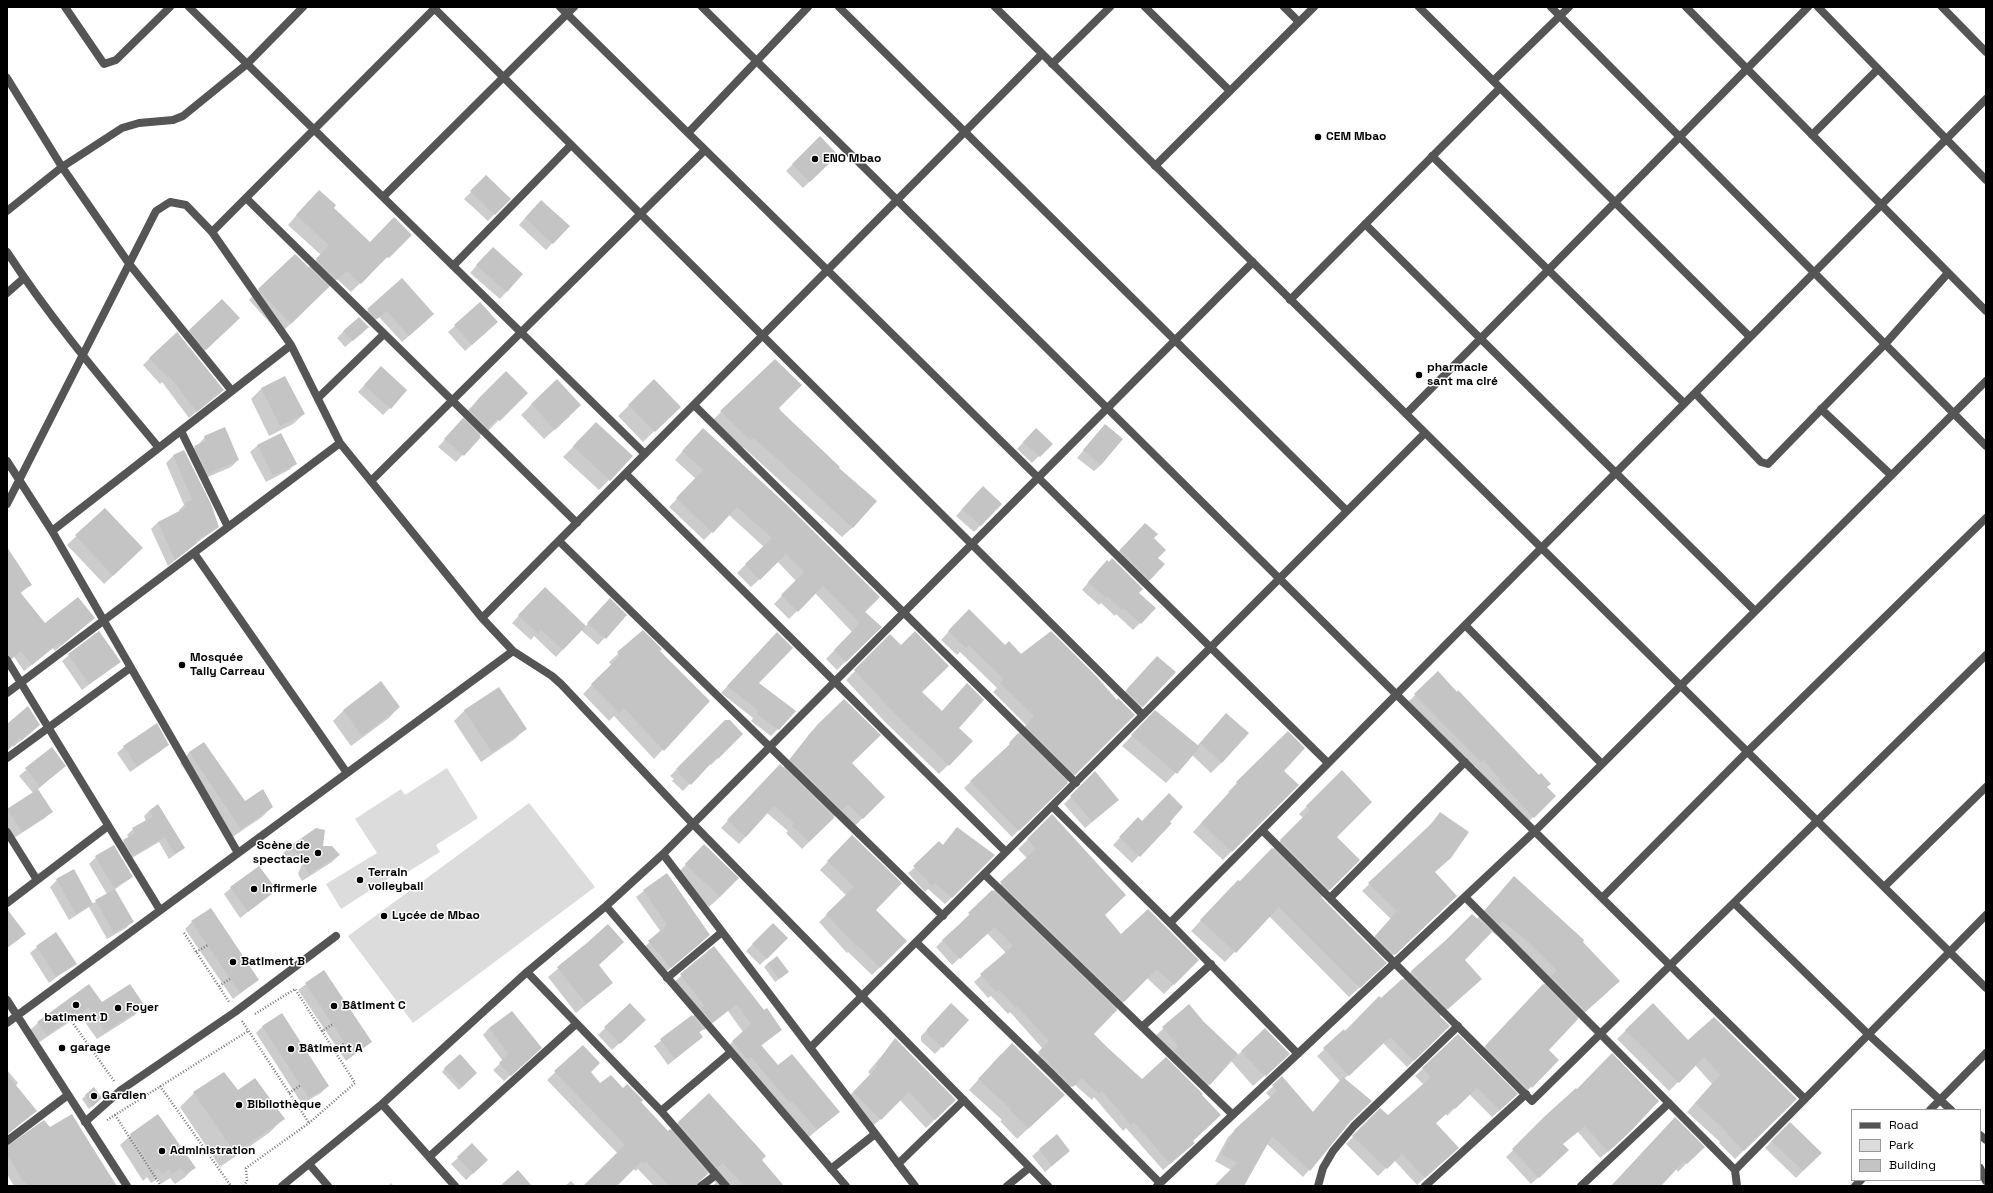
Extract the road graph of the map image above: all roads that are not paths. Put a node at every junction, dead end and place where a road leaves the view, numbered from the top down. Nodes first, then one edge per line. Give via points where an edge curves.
1 (65, 7) edge
2 (170, 7) edge
3 (189, 7) edge
4 (303, 7) edge
5 (560, 7) edge
6 (574, 7) edge
7 (702, 7) edge
8 (808, 7) edge
9 (839, 7) edge
10 (995, 7) edge
11 (1110, 7) edge
12 (1146, 7) edge
13 (1284, 7) edge
14 (1314, 7) edge
15 (1551, 7) edge
16 (1569, 7) edge
17 (1686, 7) edge
18 (1808, 7) edge
19 (1818, 7) edge
20 (1942, 7) edge
21 (435, 8) edge
22 (1425, 9) edge
23 (567, 14) junction
24 (1560, 16) junction
25 (1299, 22) junction
26 (1984, 47) edge
27 (1042, 54) junction
28 (757, 61) junction
29 (247, 64) junction
30 (1052, 64) junction
31 (1747, 69) junction
32 (1878, 69) junction
33 (503, 77) junction
34 (7, 78) edge
35 (1493, 81) junction
36 (1500, 88) junction
37 (1230, 91) junction
38 (1986, 99) edge
39 (314, 130) junction
40 (965, 132) junction
41 (688, 134) junction
42 (1812, 135) junction
43 (1680, 137) junction
44 (1946, 139) junction
45 (572, 145) junction
46 (705, 150) junction
47 (1432, 156) junction
48 (1155, 166) junction
49 (62, 167) junction
50 (1986, 180) edge
51 (383, 197) junction
52 (246, 198) junction
53 (897, 200) junction
54 (1615, 202) junction
55 (1881, 205) junction
56 (7, 211) edge
57 (640, 214) junction
58 (1365, 224) junction
59 (212, 232) junction
60 (7, 252) edge
61 (1253, 262) junction
62 (130, 265) junction
63 (453, 266) junction
64 (827, 270) junction
65 (1548, 270) junction
66 (1814, 272) junction
67 (1948, 273) junction
68 (24, 278) junction
69 (7, 292) edge
70 (1290, 300) junction
71 (1986, 311) edge
72 (521, 332) junction
73 (384, 334) junction
74 (762, 336) junction
75 (1750, 336) junction
76 (1480, 338) junction
77 (1175, 340) junction
78 (1886, 343) junction
79 (291, 345) junction
80 (83, 356) junction
81 (1986, 381) edge
82 (232, 391) junction
83 (1695, 393) junction
84 (318, 398) junction
85 (452, 400) junction
86 (1684, 403) junction
87 (694, 405) junction
88 (1107, 408) junction
89 (1822, 409) junction
90 (1954, 413) junction
91 (1406, 414) junction
92 (181, 431) junction
93 (1425, 433) junction
94 (340, 443) junction
95 (1986, 446) edge
96 (159, 448) junction
97 (645, 454) junction
98 (7, 461) edge
99 (1616, 473) junction
100 (626, 474) junction
101 (1892, 475) junction
102 (1038, 478) junction
103 (20, 479) junction
104 (371, 481) junction
105 (7, 504) edge
106 (1347, 511) junction
107 (1986, 518) edge
108 (577, 523) junction
109 (228, 527) junction
110 (52, 531) junction
111 (559, 540) junction
112 (972, 544) junction
113 (1541, 548) junction
114 (194, 553) junction
115 (1279, 579) junction
116 (1756, 611) junction
117 (904, 613) junction
118 (482, 618) junction
119 (103, 621) junction
120 (1465, 625) junction
121 (1211, 648) junction
122 (513, 651) junction
123 (1986, 655) edge
124 (7, 660) edge
125 (130, 668) junction
126 (835, 682) junction
127 (21, 683) junction
128 (1681, 686) junction
129 (7, 693) edge
130 (1396, 694) junction
131 (1143, 715) junction
132 (48, 726) junction
133 (771, 746) junction
134 (1747, 752) junction
135 (7, 758) edge
136 (1465, 762) junction
137 (1328, 763) junction
138 (1602, 764) junction
139 (347, 773) junction
140 (1076, 783) junction
141 (1986, 786) edge
142 (1052, 806) junction
143 (1817, 821) junction
144 (693, 824) junction
145 (108, 826) junction
146 (1262, 830) junction
147 (1535, 831) junction
148 (7, 832) edge
149 (1006, 852) junction
150 (238, 853) junction
151 (663, 854) junction
152 (984, 874) junction
153 (38, 880) junction
154 (1884, 887) junction
155 (1465, 897) junction
156 (1330, 898) junction
157 (1602, 898) junction
158 (7, 903) edge
159 (1734, 903) junction
160 (606, 906) junction
161 (160, 910) junction
162 (1986, 915) edge
163 (943, 916) junction
164 (1170, 923) junction
165 (722, 932) junction
166 (336, 936) dead end
167 (916, 942) junction
168 (1950, 952) junction
169 (1395, 963) junction
170 (1210, 964) junction
171 (1671, 965) junction
172 (527, 972) junction
173 (667, 978) junction
174 (1986, 988) edge
175 (862, 997) junction
176 (7, 1000) edge
177 (17, 1016) junction
178 (7, 1023) edge
179 (576, 1024) junction
180 (1458, 1026) junction
181 (1142, 1027) junction
182 (1601, 1034) junction
183 (1868, 1034) junction
184 (810, 1048) junction
185 (731, 1052) junction
186 (1986, 1053) edge
187 (1298, 1054) junction
188 (1526, 1094) junction
189 (68, 1095) junction
190 (1805, 1098) junction
191 (964, 1100) junction
192 (1939, 1100) junction
193 (1669, 1103) junction
194 (382, 1104) junction
195 (1931, 1109) edge
196 (1950, 1109) edge
197 (661, 1111) junction
198 (1233, 1115) junction
199 (85, 1122) junction
200 (875, 1134) junction
201 (7, 1141) edge
202 (429, 1157) junction
203 (309, 1164) junction
204 (898, 1164) junction
205 (1029, 1168) junction
206 (831, 1169) junction
207 (1735, 1170) junction
208 (1981, 1170) edge
209 (716, 1175) junction
210 (1986, 1181) edge
211 (1159, 1185) edge
212 (127, 1186) edge
213 (282, 1186) edge
214 (328, 1186) edge
215 (455, 1186) edge
216 (701, 1186) edge
217 (726, 1186) edge
218 (846, 1186) edge
219 (915, 1186) edge
220 (1007, 1186) edge
221 (1048, 1186) edge
222 (1318, 1186) edge
223 (1425, 1186) edge
224 (1581, 1186) edge
225 (1737, 1186) edge

1 - 2 street via 104,64 116,60
3 - 29 street
4 - 29 street
5 - 23 street
6 - 23 street
7 - 28 street
8 - 28 street
9 - 40 street
10 - 27 street
11 - 30 street
12 - 37 street
13 - 25 street
14 - 25 street
15 - 24 street
16 - 24 street
17 - 31 street
18 - 31 street
19 - 32 street
20 - 26 street
21 - 33 street
21 - 39 street
22 - 35 street
23 - 33 street
23 - 41 street
24 - 35 street
24 - 43 street
25 - 37 street
27 - 30 street
27 - 40 street
28 - 41 street
28 - 53 street
29 - 39 street
29 - 49 street via 183,116 173,120 139,122 122,128
30 - 48 street
31 - 42 street
31 - 43 street
32 - 42 street
32 - 44 street
33 - 45 street
33 - 51 street
34 - 49 street
35 - 36 street
36 - 47 street
36 - 54 street
37 - 48 street
38 - 44 street
39 - 51 street
39 - 52 street
40 - 53 street
40 - 77 street
41 - 46 street
42 - 55 street
43 - 54 street
43 - 66 street
44 - 50 street
44 - 55 street
45 - 57 street
45 - 63 street
46 - 57 street
46 - 64 street
47 - 58 street
47 - 65 street
48 - 61 street
49 - 56 street
49 - 62 street
51 - 63 street
52 - 59 street
52 - 73 street
53 - 64 street
53 - 88 street
54 - 65 street
54 - 75 street
55 - 66 street
55 - 67 street
57 - 72 street
57 - 74 street
58 - 70 street
58 - 76 street
59 - 62 street via 186,205 170,202 156,211
59 - 79 street
60 - 68 street
61 - 70 street
61 - 77 street
62 - 80 street
62 - 82 street
63 - 72 street
64 - 74 street
64 - 102 street
65 - 76 street
65 - 86 street
66 - 75 street
66 - 78 street
67 - 71 street
67 - 78 street
68 - 69 street
68 - 80 street
70 - 91 street
72 - 85 street
72 - 97 street
73 - 84 street
73 - 85 street
74 - 87 street
74 - 112 street
75 - 83 street
76 - 91 street
76 - 99 street
77 - 88 street
77 - 106 street
78 - 89 street
78 - 90 street
79 - 82 street
79 - 84 street
80 - 96 street
80 - 103 street
81 - 90 street
82 - 92 street
83 - 86 street
83 - 89 street via 1761,462 1768,464
84 - 94 street
85 - 104 street
85 - 108 street
86 - 99 street
87 - 97 street
87 - 117 street
88 - 102 street
88 - 115 street
89 - 101 street
90 - 95 street
90 - 101 street
91 - 93 street
92 - 96 street
92 - 109 street
93 - 106 street
93 - 113 street
94 - 104 street
94 - 109 street
96 - 110 street
97 - 100 street
98 - 103 street
99 - 113 street
99 - 116 street
100 - 108 street
100 - 126 street
101 - 116 street
102 - 112 street
102 - 121 street
103 - 105 street
103 - 110 street
104 - 118 street
106 - 115 street
107 - 134 street
108 - 111 street
109 - 114 street
110 - 119 street
111 - 118 street
111 - 133 street
112 - 117 street
112 - 131 street
113 - 120 street
113 - 128 street
114 - 119 street
114 - 139 street
115 - 121 street
115 - 130 street
116 - 128 street
117 - 126 street
117 - 140 street
118 - 122 street
119 - 125 street
119 - 127 street
120 - 130 street
120 - 138 street
121 - 131 street
121 - 137 street
122 - 139 street
122 - 144 street via 561,684
123 - 143 street
124 - 127 street
125 - 132 street
125 - 150 street
126 - 133 street
126 - 149 street
127 - 129 street
127 - 132 street
128 - 134 street
128 - 138 street
130 - 136 street
130 - 137 street
131 - 140 street
132 - 135 street
132 - 145 street
133 - 144 street
133 - 163 street
134 - 143 street
134 - 157 street
136 - 147 street
136 - 156 street
137 - 146 street
138 - 147 street
139 - 150 street
140 - 142 street
141 - 154 street
142 - 149 street
142 - 164 street
143 - 154 street
143 - 159 street
144 - 151 street
144 - 175 street
145 - 153 street
145 - 161 street
146 - 156 street
146 - 164 street
147 - 155 street
147 - 157 street
148 - 153 street
149 - 152 street
150 - 161 street
151 - 160 street
151 - 165 street
152 - 163 street
152 - 181 street
153 - 158 street
154 - 168 street
155 - 169 street
155 - 182 street
156 - 169 street
157 - 171 street
159 - 171 street
159 - 183 street
160 - 172 street
160 - 173 street
161 - 177 street
162 - 168 street
163 - 167 street
164 - 170 street
165 - 173 street
165 - 184 street
166 - 199 street via 235,1012 121,1090
167 - 175 street
167 - 211 street via 1051,1073
168 - 174 street
168 - 183 street
169 - 180 street
169 - 187 street
170 - 181 street
170 - 187 street
171 - 182 street
171 - 190 street
172 - 179 street
172 - 194 street
173 - 185 street
175 - 184 street
175 - 191 street
176 - 177 street
177 - 178 street
177 - 189 street
179 - 197 street
179 - 202 street
180 - 188 street
180 - 222 street via 1354,1126 1333,1150 1323,1168
181 - 198 street
182 - 188 street via 1532,1101
182 - 193 street
183 - 190 street
183 - 192 street
184 - 200 street
185 - 197 street
185 - 206 street
186 - 192 street
187 - 198 street
188 - 223 street
189 - 199 street
189 - 201 street
190 - 207 street
191 - 204 street
191 - 205 street
192 - 195 street
192 - 196 street
193 - 207 street
193 - 224 street
194 - 202 street
194 - 203 street
197 - 209 street
198 - 211 street
199 - 212 street
200 - 204 street
200 - 206 street
202 - 215 street
203 - 213 street
203 - 214 street
204 - 219 street
205 - 220 street
205 - 221 street
206 - 218 street
207 - 225 street
208 - 210 street
209 - 216 street
209 - 217 street

